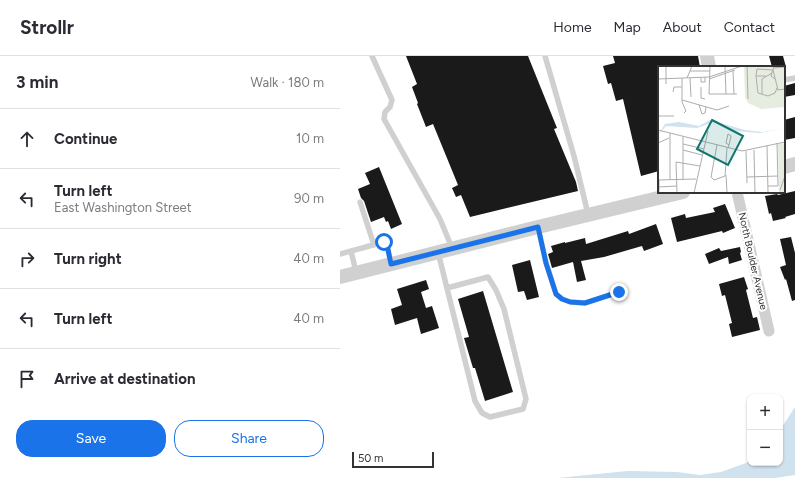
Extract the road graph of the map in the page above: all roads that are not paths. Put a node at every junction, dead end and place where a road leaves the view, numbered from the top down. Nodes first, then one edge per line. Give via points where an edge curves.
1 (372, 56) edge
2 (545, 56) edge
3 (707, 56) edge
4 (709, 66) edge
5 (795, 78) edge
6 (785, 80) edge
7 (795, 164) edge
8 (785, 167) edge
9 (678, 193) edge
10 (737, 193) edge
11 (360, 202) dead end
12 (588, 214) junction
13 (538, 227) junction
14 (374, 245) junction
15 (445, 250) junction
16 (351, 251) junction
17 (340, 254) edge
18 (391, 264) junction
19 (356, 273) junction
20 (340, 277) edge
21 (447, 288) junction
22 (619, 292) dead end
23 (769, 331) dead end

1 - 15 lane via 392,100 384,119 440,219
2 - 12 lane
3 - 4 street
5 - 6 lane
7 - 8 street
9 - 12 street
10 - 23 street, North Boulder Avenue
11 - 14 lane
12 - 13 street
13 - 15 street
13 - 22 lane via 556,294 562,299 585,303
14 - 16 lane
14 - 18 lane via 384,242 387,245
15 - 18 street
15 - 21 lane
16 - 17 lane
16 - 19 lane
18 - 19 street
19 - 20 street
21 - 21 lane via 475,401 482,413 490,417 524,409 526,399 504,309 496,290 488,278

